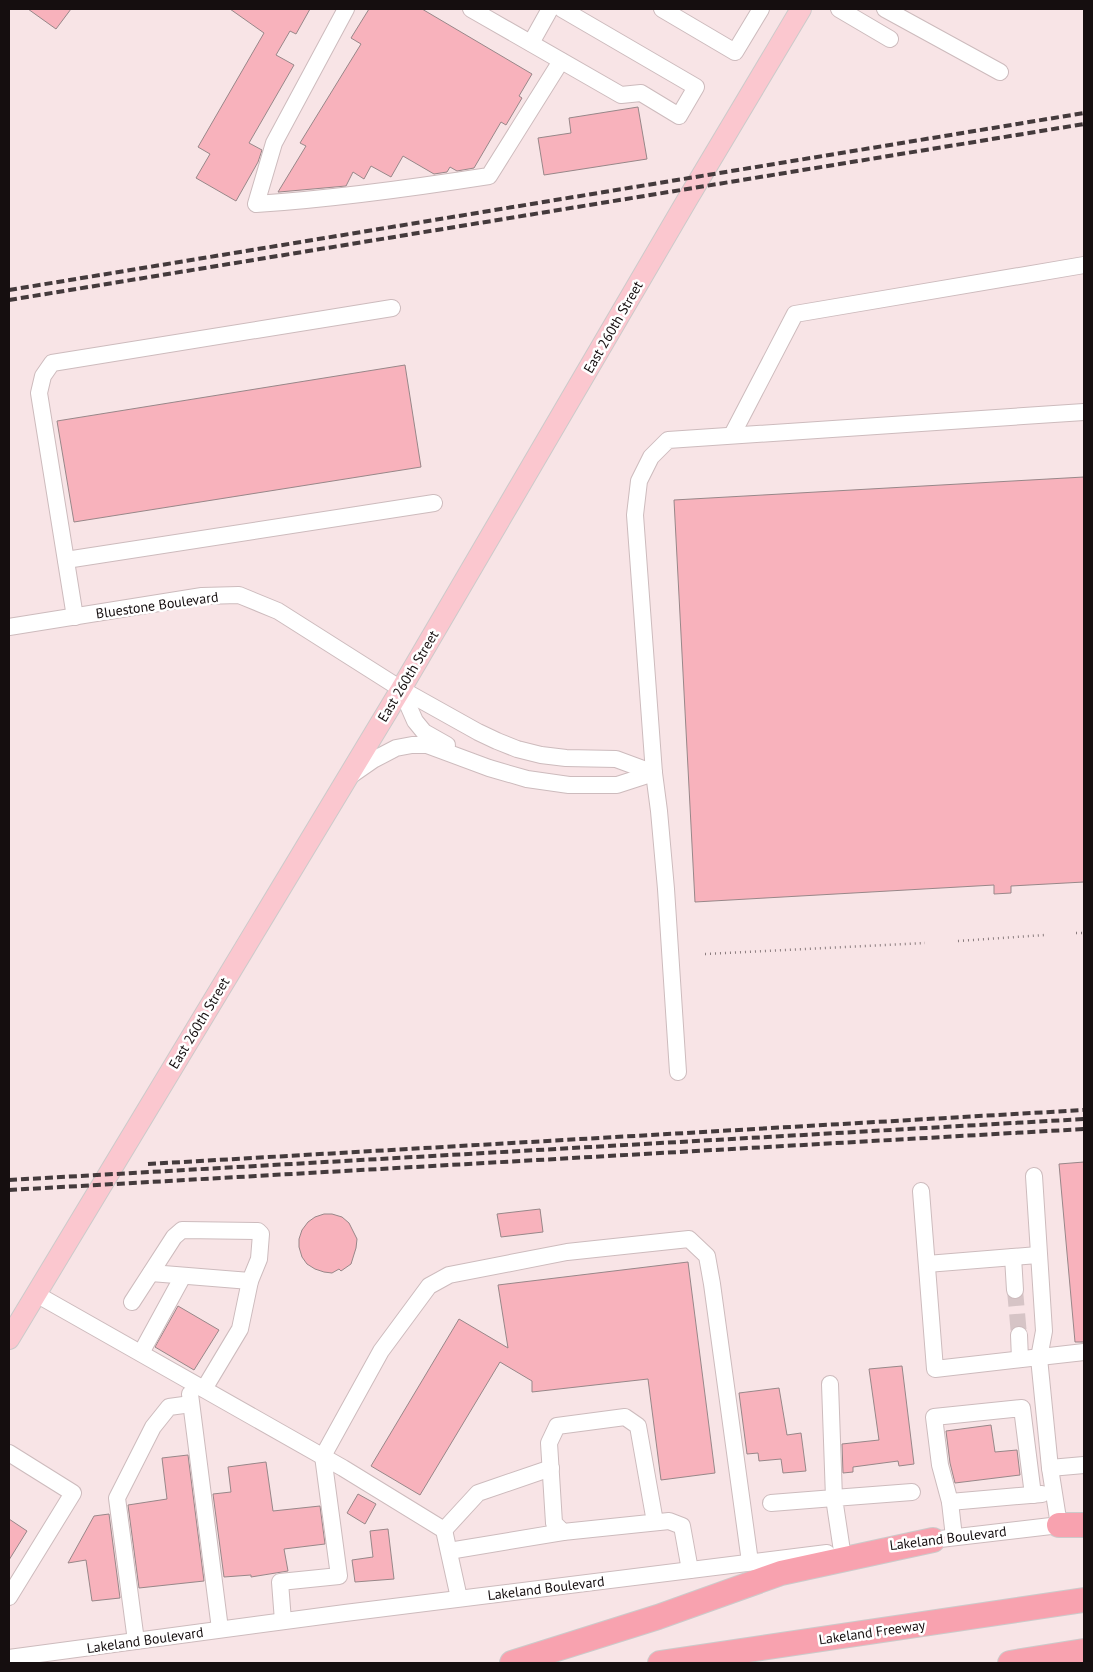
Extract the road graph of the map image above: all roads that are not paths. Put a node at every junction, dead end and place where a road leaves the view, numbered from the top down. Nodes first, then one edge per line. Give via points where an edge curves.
1 (346, 9) edge
2 (471, 9) edge
3 (550, 9) edge
4 (562, 9) edge
5 (662, 9) edge
6 (801, 9) edge
7 (839, 9) edge
8 (885, 9) edge
9 (755, 11) edge
10 (890, 39) dead end
11 (531, 43) junction
12 (561, 61) junction
13 (1000, 72) dead end
14 (1084, 265) edge
15 (392, 308) dead end
16 (1084, 412) edge
17 (732, 435) junction
18 (434, 503) dead end
19 (66, 560) junction
20 (75, 617) junction
21 (9, 627) edge
22 (401, 689) junction
23 (474, 762) junction
24 (654, 772) junction
25 (347, 777) junction
26 (678, 1072) dead end
27 (1034, 1176) dead end
28 (921, 1191) dead end
29 (1038, 1255) junction
30 (1013, 1257) junction
31 (927, 1264) junction
32 (150, 1273) junction
33 (182, 1276) junction
34 (250, 1280) junction
35 (1015, 1290) tunnel mouth
36 (36, 1294) junction
37 (132, 1302) dead end
38 (1018, 1335) tunnel mouth
39 (9, 1339) edge
40 (1084, 1352) edge
41 (141, 1353) junction
42 (1039, 1358) junction
43 (1020, 1360) junction
44 (188, 1380) junction
45 (830, 1384) dead end
46 (204, 1389) junction
47 (191, 1404) junction
48 (9, 1453) edge
49 (323, 1456) junction
50 (1084, 1465) edge
51 (551, 1468) junction
52 (1050, 1468) junction
53 (912, 1492) dead end
54 (1053, 1493) junction
55 (1033, 1495) junction
56 (834, 1498) junction
57 (950, 1502) junction
58 (771, 1503) dead end
59 (655, 1522) junction
60 (1084, 1523) edge
61 (1059, 1525) junction
62 (444, 1530) junction
63 (563, 1532) junction
64 (943, 1538) junction
65 (449, 1550) junction
66 (842, 1551) junction
67 (750, 1562) junction
68 (690, 1570) junction
69 (9, 1597) edge
70 (459, 1598) junction
71 (1084, 1600) edge
72 (283, 1621) junction
73 (220, 1630) junction
74 (136, 1641) junction
75 (1084, 1651) edge
76 (9, 1658) edge
77 (512, 1663) edge
78 (660, 1663) edge
79 (1010, 1663) edge

1 - 12 street via 274,143 256,204 303,201 489,176
2 - 11 street
3 - 11 street
4 - 12 street via 696,87 680,116 641,93 620,95
5 - 9 street via 736,52
6 - 22 main road, East 260th Street
7 - 10 street
8 - 13 street
11 - 12 street
14 - 17 street via 795,314
15 - 19 street via 52,363 43,376 39,393
16 - 17 street
17 - 24 street via 668,440 651,457 639,481 635,515
18 - 19 street
19 - 20 street
20 - 21 street, Bluestone Boulevard
20 - 22 street, Bluestone Boulevard via 202,596 239,595 278,611
22 - 23 street via 414,721 424,732
22 - 24 street, Bluestone Boulevard via 478,732 517,749 566,758 616,759
22 - 25 main road, East 260th Street
23 - 24 street via 527,779 569,785 617,785
23 - 25 street via 427,745 412,745 396,748
24 - 26 street via 660,811
25 - 36 main road, East 260th Street
27 - 29 street
28 - 31 street
29 - 30 street
29 - 42 street via 1044,1332
30 - 31 street
30 - 35 street
31 - 43 street via 936,1369
32 - 33 street
32 - 34 street via 182,1230 258,1231 261,1234 259,1259
32 - 37 street
33 - 34 street
33 - 41 street
34 - 46 street via 240,1329
36 - 39 main road, East 260th Street
36 - 41 street
38 - 43 street
40 - 42 street
41 - 44 street
42 - 43 street
42 - 52 street
44 - 46 street
44 - 47 street
45 - 56 street
46 - 49 street
47 - 73 street
47 - 74 street via 169,1407 153,1427 117,1498
48 - 69 street via 73,1492
49 - 62 street
49 - 67 street via 381,1351 428,1286 449,1274 567,1252 689,1239 707,1256
49 - 72 street via 339,1576 280,1582
50 - 52 street
51 - 59 street via 549,1443 557,1426 625,1417 638,1426
51 - 62 street via 478,1493
51 - 63 street via 554,1523
52 - 54 street
53 - 56 street
54 - 55 street
54 - 61 street
55 - 57 street
55 - 57 street via 1022,1408 934,1417 940,1464
56 - 58 street
56 - 66 street
57 - 64 street
59 - 63 street
59 - 68 street via 669,1520 682,1526
60 - 61 highway
61 - 64 street, Lakeland Boulevard
62 - 65 street
63 - 65 street
64 - 66 street, Lakeland Boulevard
64 - 77 highway via 781,1573 658,1618
65 - 70 street
66 - 67 street, Lakeland Boulevard
67 - 68 street, Lakeland Boulevard
68 - 70 street, Lakeland Boulevard
70 - 72 street, Lakeland Boulevard
71 - 78 highway, Lakeland Freeway
72 - 73 street, Lakeland Boulevard
73 - 74 street, Lakeland Boulevard
74 - 76 street, Lakeland Boulevard
75 - 79 highway

